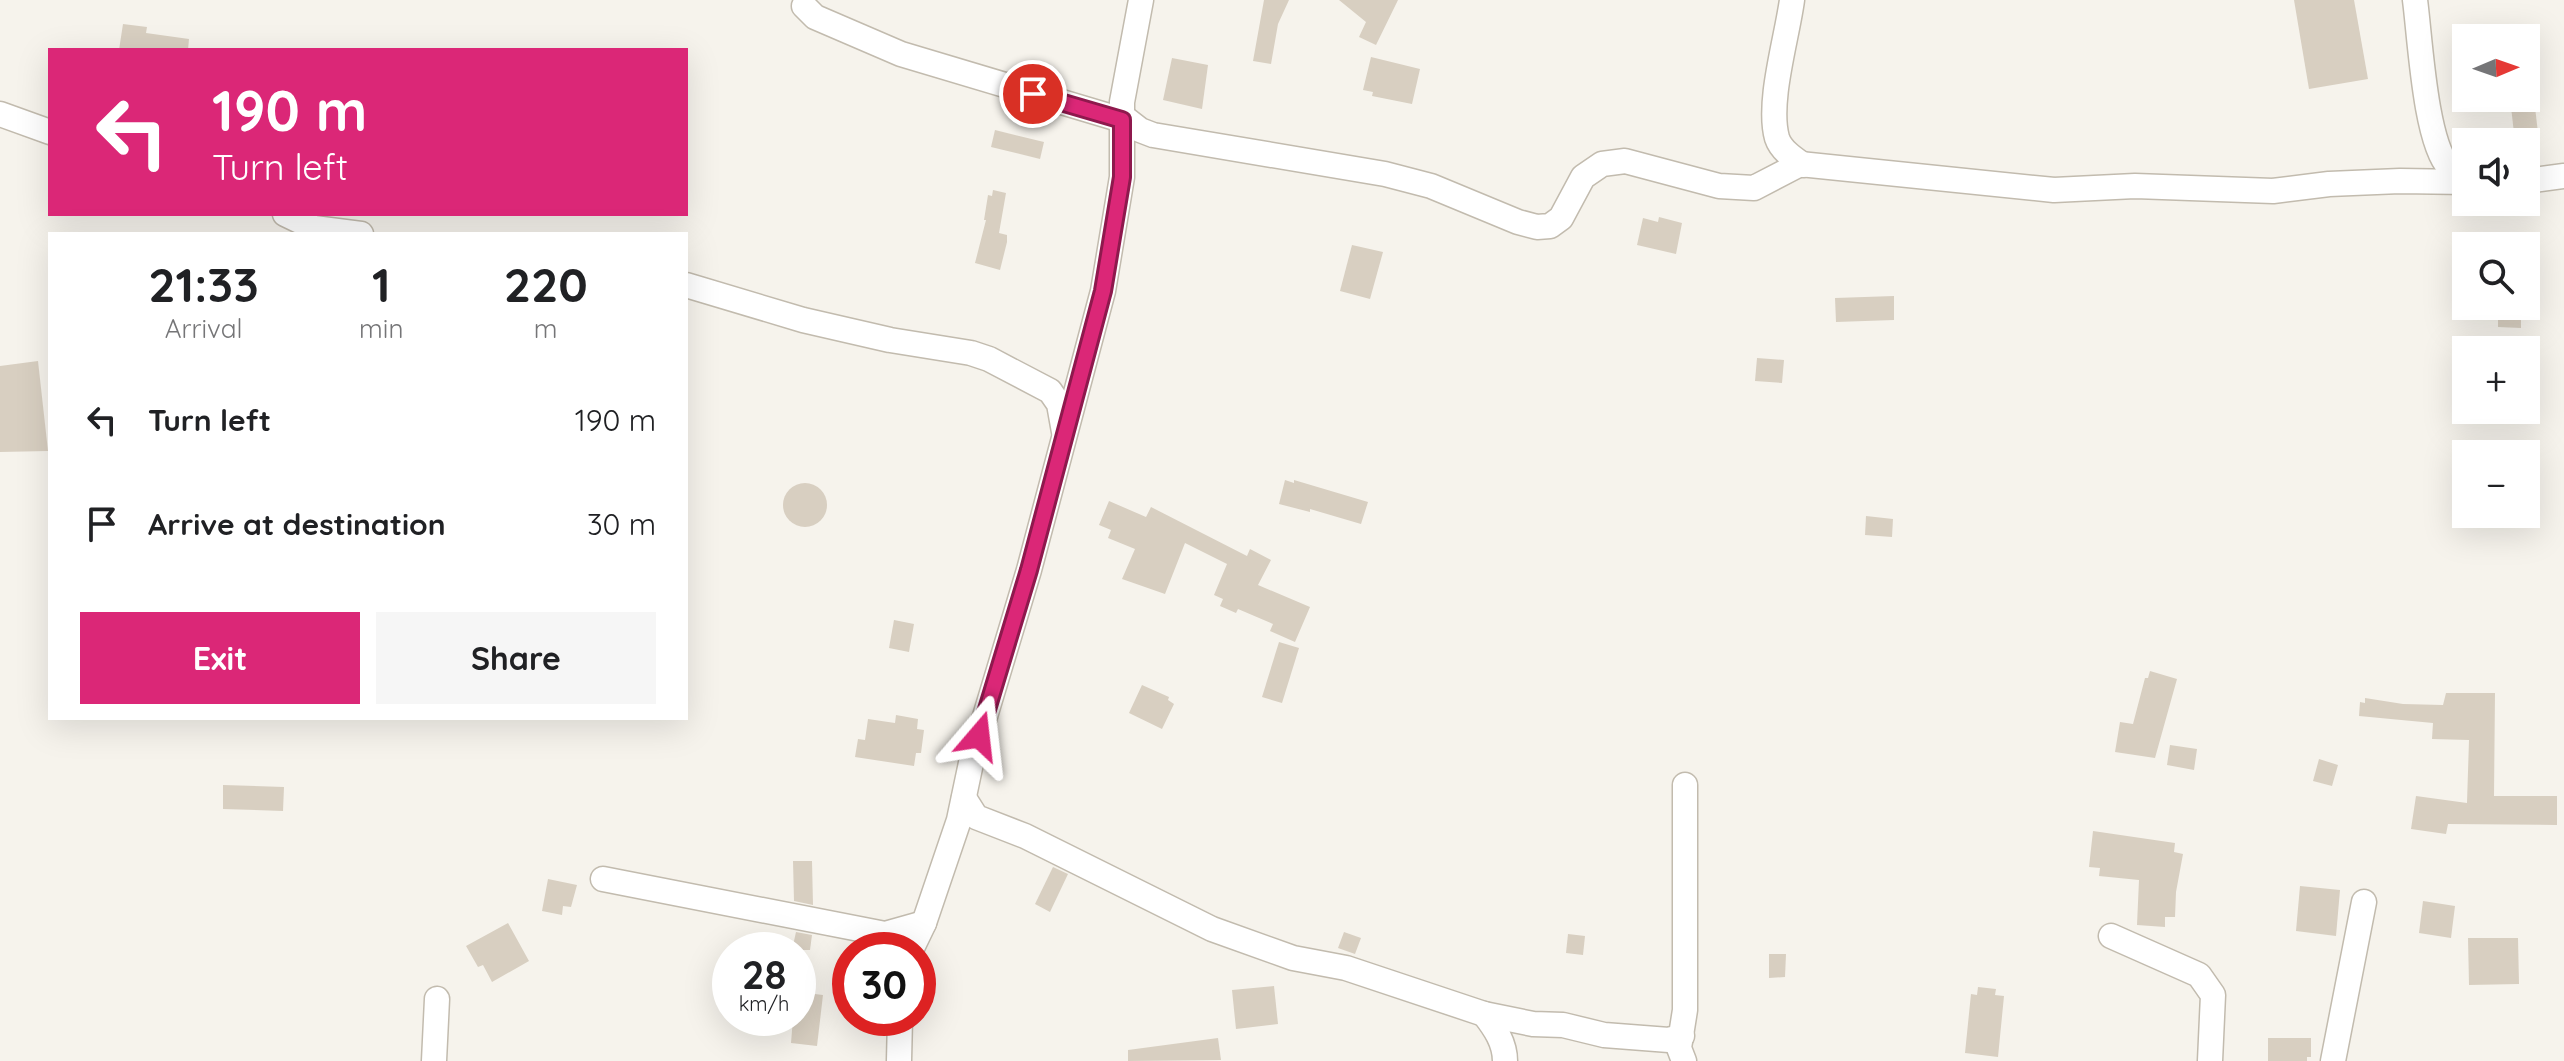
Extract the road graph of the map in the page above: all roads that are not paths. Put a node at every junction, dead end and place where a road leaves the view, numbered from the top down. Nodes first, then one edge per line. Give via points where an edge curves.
1 (1141, 0) edge
2 (1792, 0) edge
3 (2415, 0) edge
4 (804, 6) dead end
5 (0, 114) edge
6 (1126, 127) junction
7 (48, 131) edge
8 (1777, 139) junction
9 (1803, 165) junction
10 (2452, 169) edge
11 (2564, 176) edge
12 (2540, 179) edge
13 (1763, 182) junction
14 (2452, 182) edge
15 (289, 216) edge
16 (345, 232) edge
17 (688, 286) edge
18 (1081, 372) junction
19 (1050, 391) junction
20 (1065, 437) junction
21 (1685, 785) dead end
22 (966, 812) junction
23 (603, 879) dead end
24 (2364, 902) dead end
25 (924, 923) junction
26 (843, 932) edge
27 (907, 932) edge
28 (920, 932) edge
29 (2111, 936) dead end
30 (437, 999) dead end
31 (1484, 1014) junction
32 (1533, 1024) junction
33 (900, 1036) edge
34 (1678, 1046) edge
35 (1505, 1057) edge
36 (434, 1061) edge
37 (899, 1061) edge
38 (2210, 1061) edge
39 (2333, 1061) edge

1 - 6 street via 1122,102
2 - 8 street via 1776,89
3 - 10 street via 2431,124
4 - 6 street via 815,17 901,54
5 - 7 street
6 - 13 street via 1385,174 1537,227 1561,218 1583,177 1602,164 1625,161 1719,186 1754,188
6 - 18 street via 1103,291
8 - 9 street
8 - 13 street via 1776,159
9 - 13 street
9 - 14 street via 2054,190 2135,186 2273,191 2329,184
11 - 12 street
15 - 16 street via 314,228
17 - 19 street via 803,320 971,353
18 - 19 street
18 - 20 street
19 - 20 street via 1059,404
20 - 22 street via 971,763
21 - 34 street via 1685,1010
22 - 25 street
22 - 31 street via 1212,929
23 - 26 street
24 - 39 street
25 - 27 street
25 - 28 street
29 - 38 street via 2199,975 2213,995
30 - 36 street
31 - 32 street
31 - 35 street via 1497,1031
32 - 34 street
32 - 35 street via 1518,1032
33 - 37 street

